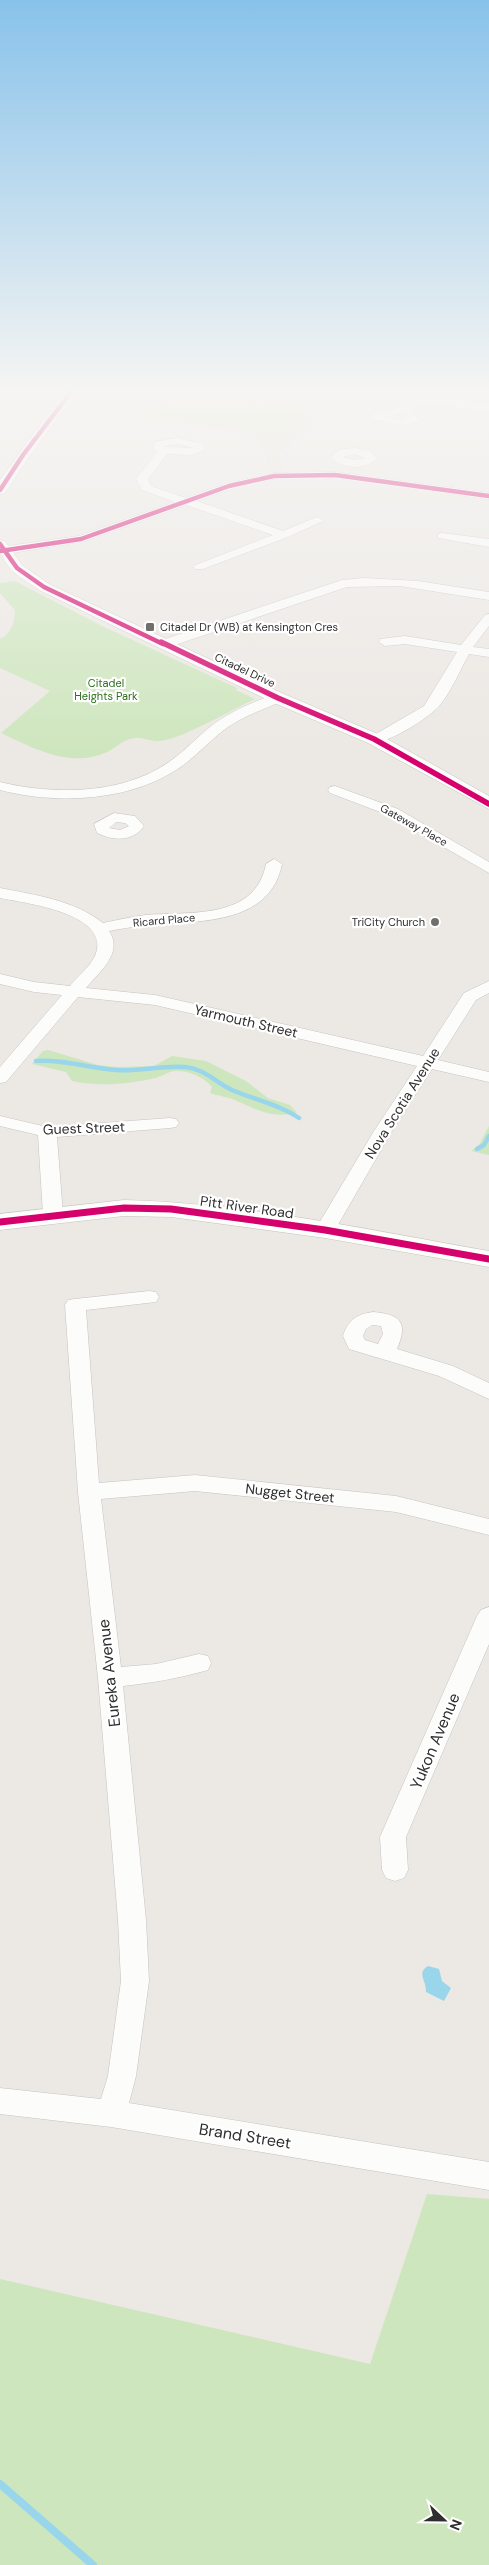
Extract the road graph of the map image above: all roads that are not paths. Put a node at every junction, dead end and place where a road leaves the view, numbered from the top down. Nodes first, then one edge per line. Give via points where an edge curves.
1 (157, 512) edge
2 (213, 512) edge
3 (317, 520) dead end
4 (284, 535) junction
5 (442, 536) dead end
6 (489, 543) edge
7 (2, 549) edge
8 (199, 566) dead end
9 (489, 596) edge
10 (489, 618) edge
11 (385, 642) dead end
12 (164, 644) junction
13 (465, 649) junction
14 (489, 653) edge
15 (278, 698) junction
16 (374, 739) junction
17 (0, 786) edge
18 (99, 790) junction
19 (335, 790) dead end
20 (489, 804) edge
21 (114, 818) dead end
22 (274, 864) dead end
23 (489, 868) edge
24 (0, 893) edge
25 (100, 928) junction
26 (0, 979) edge
27 (489, 986) edge
28 (75, 990) junction
29 (426, 1064) junction
30 (489, 1077) edge
31 (0, 1078) edge
32 (0, 1121) edge
33 (170, 1123) dead end
34 (48, 1132) junction
35 (53, 1215) junction
36 (0, 1222) edge
37 (325, 1230) junction
38 (489, 1259) edge
39 (149, 1297) dead end
40 (385, 1352) dead end
41 (489, 1392) edge
42 (88, 1492) junction
43 (489, 1527) edge
44 (489, 1616) edge
45 (199, 1663) dead end
46 (110, 1678) junction
47 (396, 1870) dead end
48 (0, 2101) edge
49 (111, 2114) junction
50 (489, 2176) edge

1 - 7 street via 81,539
2 - 4 street
3 - 4 street
4 - 8 street
5 - 6 street
7 - 12 street, Citadel Drive via 17,568 44,587
9 - 12 street via 397,582 346,584
10 - 13 street
11 - 13 street via 405,640
12 - 15 street, Citadel Drive
13 - 14 street
13 - 16 street via 429,709 391,733
15 - 16 street, Citadel Drive
15 - 18 street via 223,724 182,761 157,775
16 - 20 street, Citadel Drive
17 - 18 street via 43,793 77,794
18 - 21 street
19 - 23 street, Gateway Place via 393,812
22 - 25 street, Ricard Place via 268,883 258,896 237,909 233,917 144,920
24 - 25 street via 75,912
25 - 28 street via 106,939 104,956
26 - 28 street, Yarmouth Street
27 - 29 street, Nova Scotia Avenue via 470,997
28 - 29 street, Yarmouth Street via 155,1000
28 - 31 street
29 - 30 street, Yarmouth Street
29 - 37 street, Nova Scotia Avenue
32 - 34 street, Guest Street
33 - 34 street, Guest Street
34 - 35 street
35 - 36 main road, Pitt River Road
35 - 37 main road, Pitt River Road via 148,1208 201,1212
37 - 38 main road, Pitt River Road
39 - 42 street, Eureka Avenue via 75,1305
40 - 41 street via 453,1373
42 - 43 street, Nugget Street via 196,1483 396,1504
42 - 46 street, Eureka Avenue
44 - 47 street, Yukon Avenue via 393,1837
45 - 46 street via 156,1673
46 - 49 street, Eureka Avenue via 135,1981 122,2076
48 - 49 street, Brand Street
49 - 50 street, Brand Street

